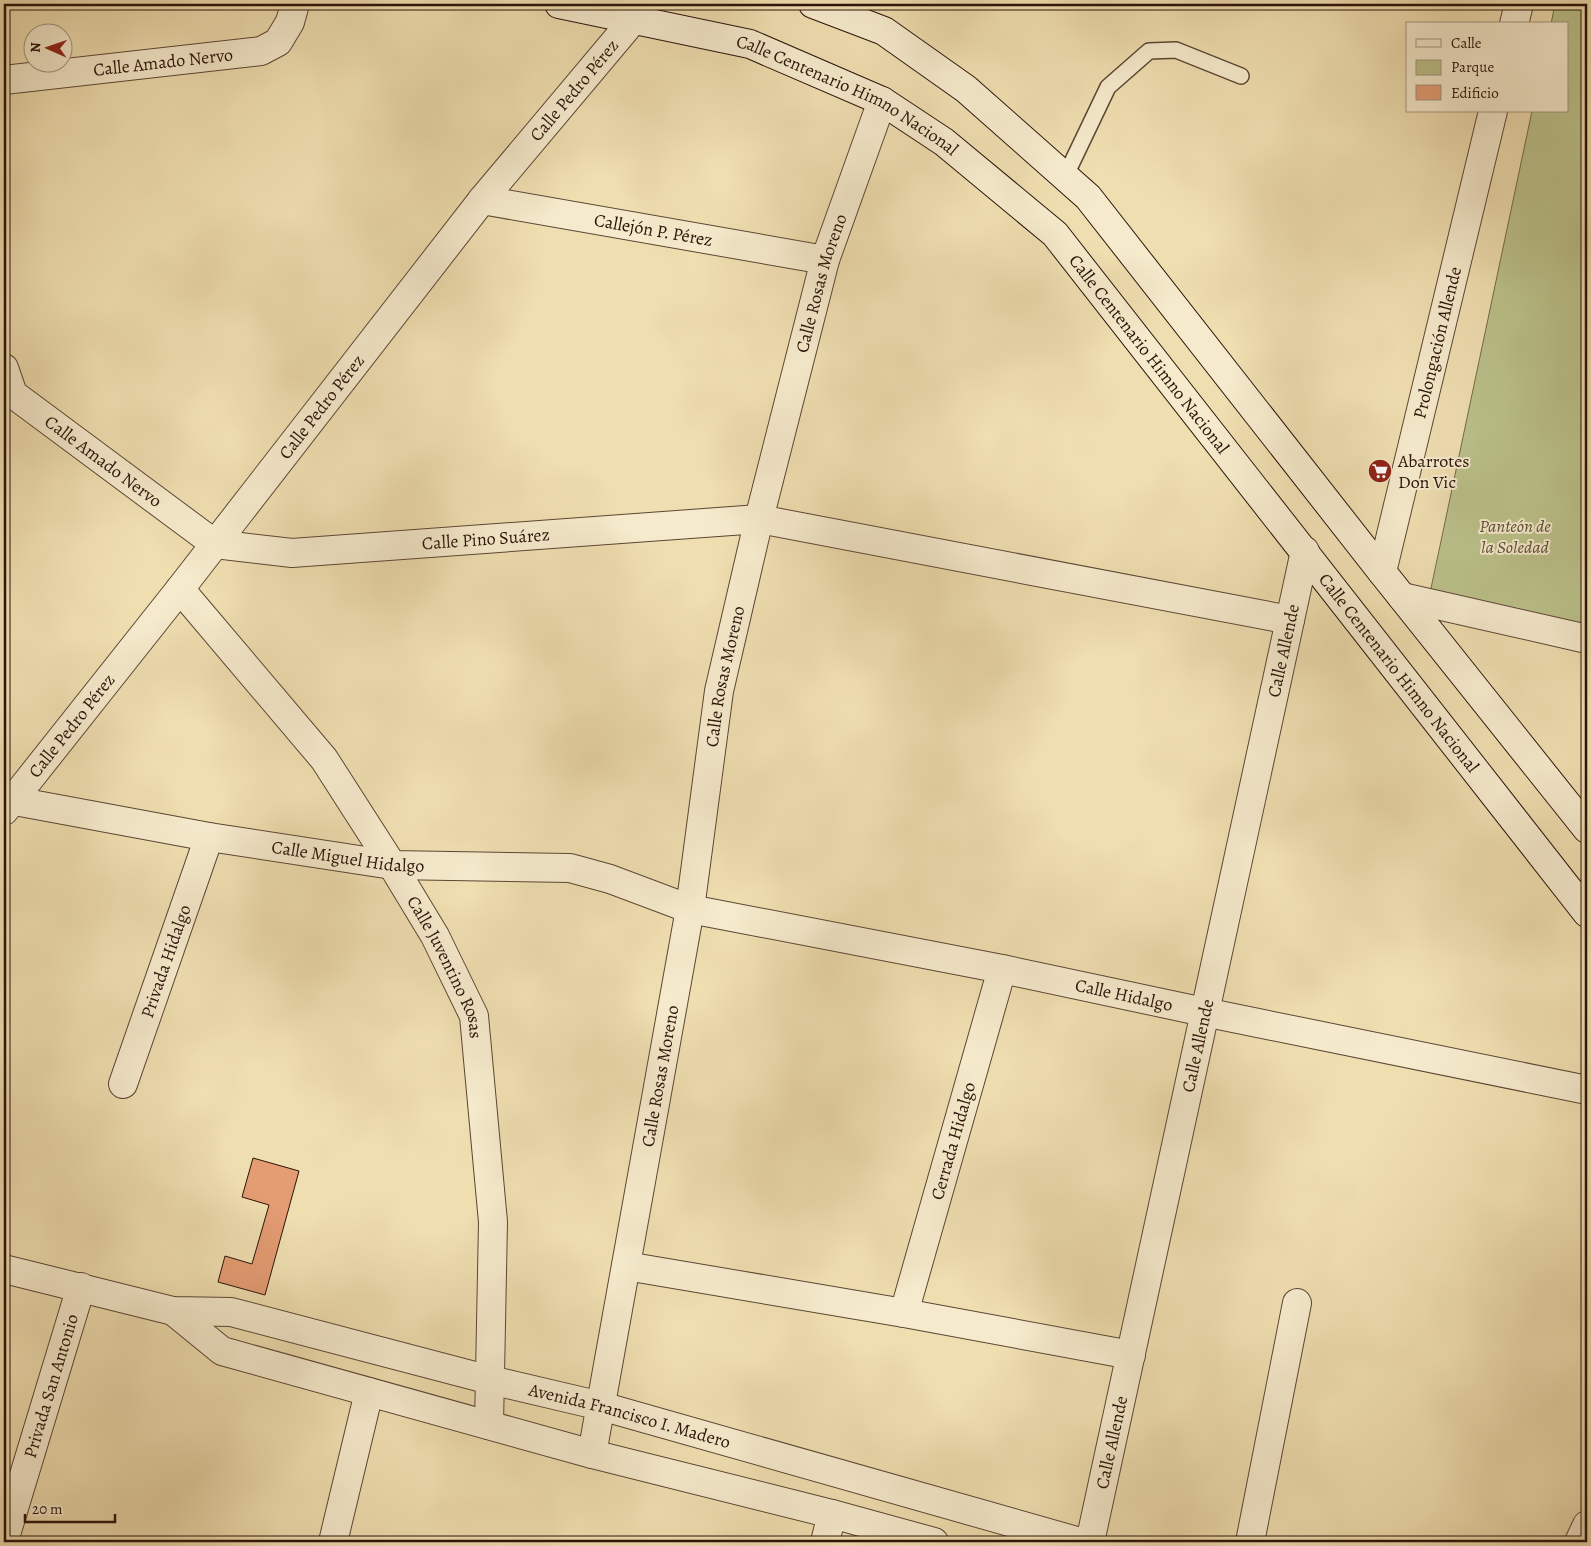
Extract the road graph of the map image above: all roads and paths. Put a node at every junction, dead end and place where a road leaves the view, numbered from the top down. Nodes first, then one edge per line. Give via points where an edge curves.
1 (295, 4) edge
2 (559, 4) edge
3 (812, 4) edge
4 (1519, 4) edge
5 (637, 11) edge
6 (1514, 22) edge
7 (1242, 76) dead end
8 (4, 80) edge
9 (882, 101) junction
10 (1493, 112) edge
11 (1065, 177) junction
12 (482, 200) junction
13 (825, 260) junction
14 (4, 368) edge
15 (8, 393) edge
16 (759, 519) junction
17 (215, 544) junction
18 (1305, 551) junction
19 (1382, 572) junction
20 (180, 589) junction
21 (1402, 597) junction
22 (1290, 620) junction
23 (1587, 639) edge
24 (7, 803) edge
25 (1587, 829) edge
26 (209, 837) junction
27 (392, 865) junction
28 (690, 909) junction
29 (1587, 913) edge
30 (1002, 969) junction
31 (1204, 1012) junction
32 (123, 1084) dead end
33 (1587, 1090) edge
34 (626, 1266) junction
35 (4, 1269) edge
36 (81, 1287) junction
37 (1297, 1303) dead end
38 (173, 1311) junction
39 (904, 1313) junction
40 (1131, 1355) junction
41 (490, 1380) junction
42 (369, 1392) junction
43 (601, 1406) junction
44 (489, 1425) junction
45 (592, 1454) junction
46 (832, 1514) junction
47 (1587, 1525) edge
48 (4, 1541) edge
49 (924, 1541) edge
50 (333, 1542) edge
51 (825, 1542) edge
52 (1080, 1542) edge
53 (1090, 1542) edge
54 (1250, 1542) edge
55 (1579, 1542) edge

1 - 8 street, Calle Amado Nervo via 290,22 278,42 261,51
2 - 5 street, Calle Centenario Himno Nacional
3 - 11 street via 884,31 966,89
4 - 6 street
5 - 9 street, Calle Centenario Himno Nacional via 750,44
5 - 12 street, Calle Pedro Pérez
7 - 11 lane via 1176,50 1149,51 1108,87
9 - 13 street, Calle Rosas Moreno
9 - 18 street, Calle Centenario Himno Nacional via 944,142 1055,234
10 - 19 street, Prolongación Allende
11 - 19 street via 1088,197
12 - 13 street, Callejón P. Pérez
12 - 17 street, Calle Pedro Pérez
13 - 16 street, Calle Rosas Moreno
14 - 15 street, Calle Amado Nervo
15 - 17 street, Calle Amado Nervo
16 - 17 street, Calle Pino Suárez via 292,553
16 - 22 street, Calle Pino Suárez
16 - 28 street, Calle Rosas Moreno via 718,691
17 - 20 street, Calle Pedro Pérez
18 - 22 street, Calle Allende
18 - 29 street, Calle Centenario Himno Nacional
19 - 21 street
20 - 24 street, Calle Pedro Pérez
20 - 27 street, Calle Juventino Rosas via 324,759
21 - 23 street
21 - 25 street
22 - 31 street, Calle Allende
24 - 26 street, Calle Miguel Hidalgo
26 - 27 street, Calle Miguel Hidalgo
26 - 32 street, Privada Hidalgo
27 - 28 street, Calle Miguel Hidalgo via 570,868 610,879
27 - 41 street, Calle Juventino Rosas via 435,936 474,1016 493,1222
28 - 30 street, Calle Hidalgo
28 - 34 street, Calle Rosas Moreno
30 - 31 street, Calle Hidalgo
30 - 39 street, Cerrada Hidalgo
31 - 33 street, Calle Hidalgo
31 - 40 street, Calle Allende
34 - 39 street
34 - 43 street, Calle Rosas Moreno
35 - 36 street, Avenida Francisco I. Madero
36 - 38 street, Avenida Francisco I. Madero
36 - 48 street, Privada San Antonio
37 - 54 street
38 - 41 street, Avenida Francisco I. Madero via 231,1312
38 - 42 street, Avenida Francisco I. Madero via 222,1351
39 - 40 street
40 - 53 street, Calle Allende
41 - 43 street, Avenida Francisco I. Madero
41 - 44 street, Calle Juventino Rosas
42 - 44 street, Avenida Francisco I. Madero
42 - 50 street
43 - 45 street, Calle Rosas Moreno
43 - 52 street, Avenida Francisco I. Madero
44 - 45 street, Avenida Francisco I. Madero
45 - 46 street, Avenida Francisco I. Madero
46 - 49 street, Avenida Francisco I. Madero
46 - 51 street
47 - 55 street

